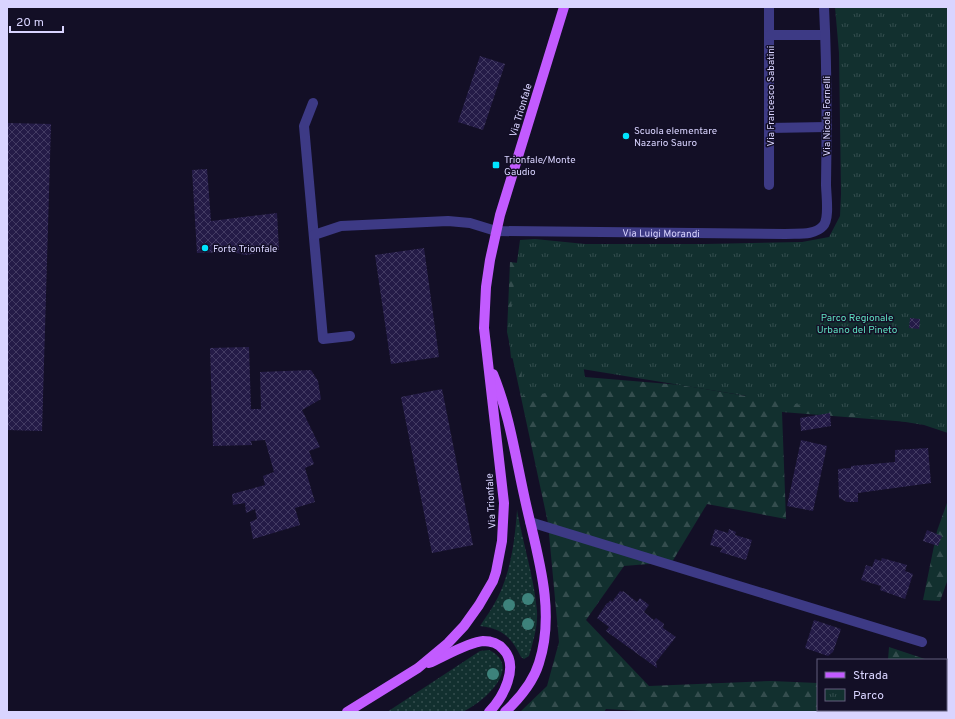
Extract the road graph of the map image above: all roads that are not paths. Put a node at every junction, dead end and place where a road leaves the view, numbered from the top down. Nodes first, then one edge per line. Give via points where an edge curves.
1 (560, 7) edge
2 (564, 7) edge
3 (769, 7) edge
4 (824, 7) edge
5 (560, 20) junction
6 (770, 35) junction
7 (825, 35) junction
8 (313, 102) dead end
9 (827, 127) junction
10 (769, 128) junction
11 (769, 185) dead end
12 (824, 225) joint
13 (496, 231) junction
14 (314, 235) junction
15 (350, 336) dead end
16 (489, 363) junction
17 (530, 522) junction
18 (922, 642) dead end
19 (418, 668) junction
20 (347, 712) edge
21 (489, 712) edge
22 (505, 712) edge

1 - 5 street
2 - 5 main road, Via Trionfale
3 - 6 street, Via Francesco Sabatini
4 - 7 street, Via Nicola Fornelli
5 - 13 main road, Via Trionfale
6 - 7 street
6 - 10 street, Via Francesco Sabatini
7 - 9 street, Via Nicola Fornelli
8 - 14 street via 304,126
9 - 10 street
9 - 12 street, Via Nicola Fornelli via 827,216
10 - 11 street, Via Francesco Sabatini
12 - 13 street, Via Luigi Morandi via 815,232 801,233
13 - 14 street, Via Luigi Morandi via 470,223 448,221 341,226
13 - 16 main road, Via Trionfale via 484,300 484,328
14 - 15 street via 323,339
16 - 17 main road, Via Trionfale via 507,413
16 - 19 main road, Via Trionfale via 504,503 504,530 498,562 493,581 472,616
17 - 18 street
17 - 22 main road, Via Trionfale via 543,585 545,635 533,677
19 - 20 main road, Via Trionfale
19 - 21 main road via 476,642 496,643 507,653 511,671 501,694

